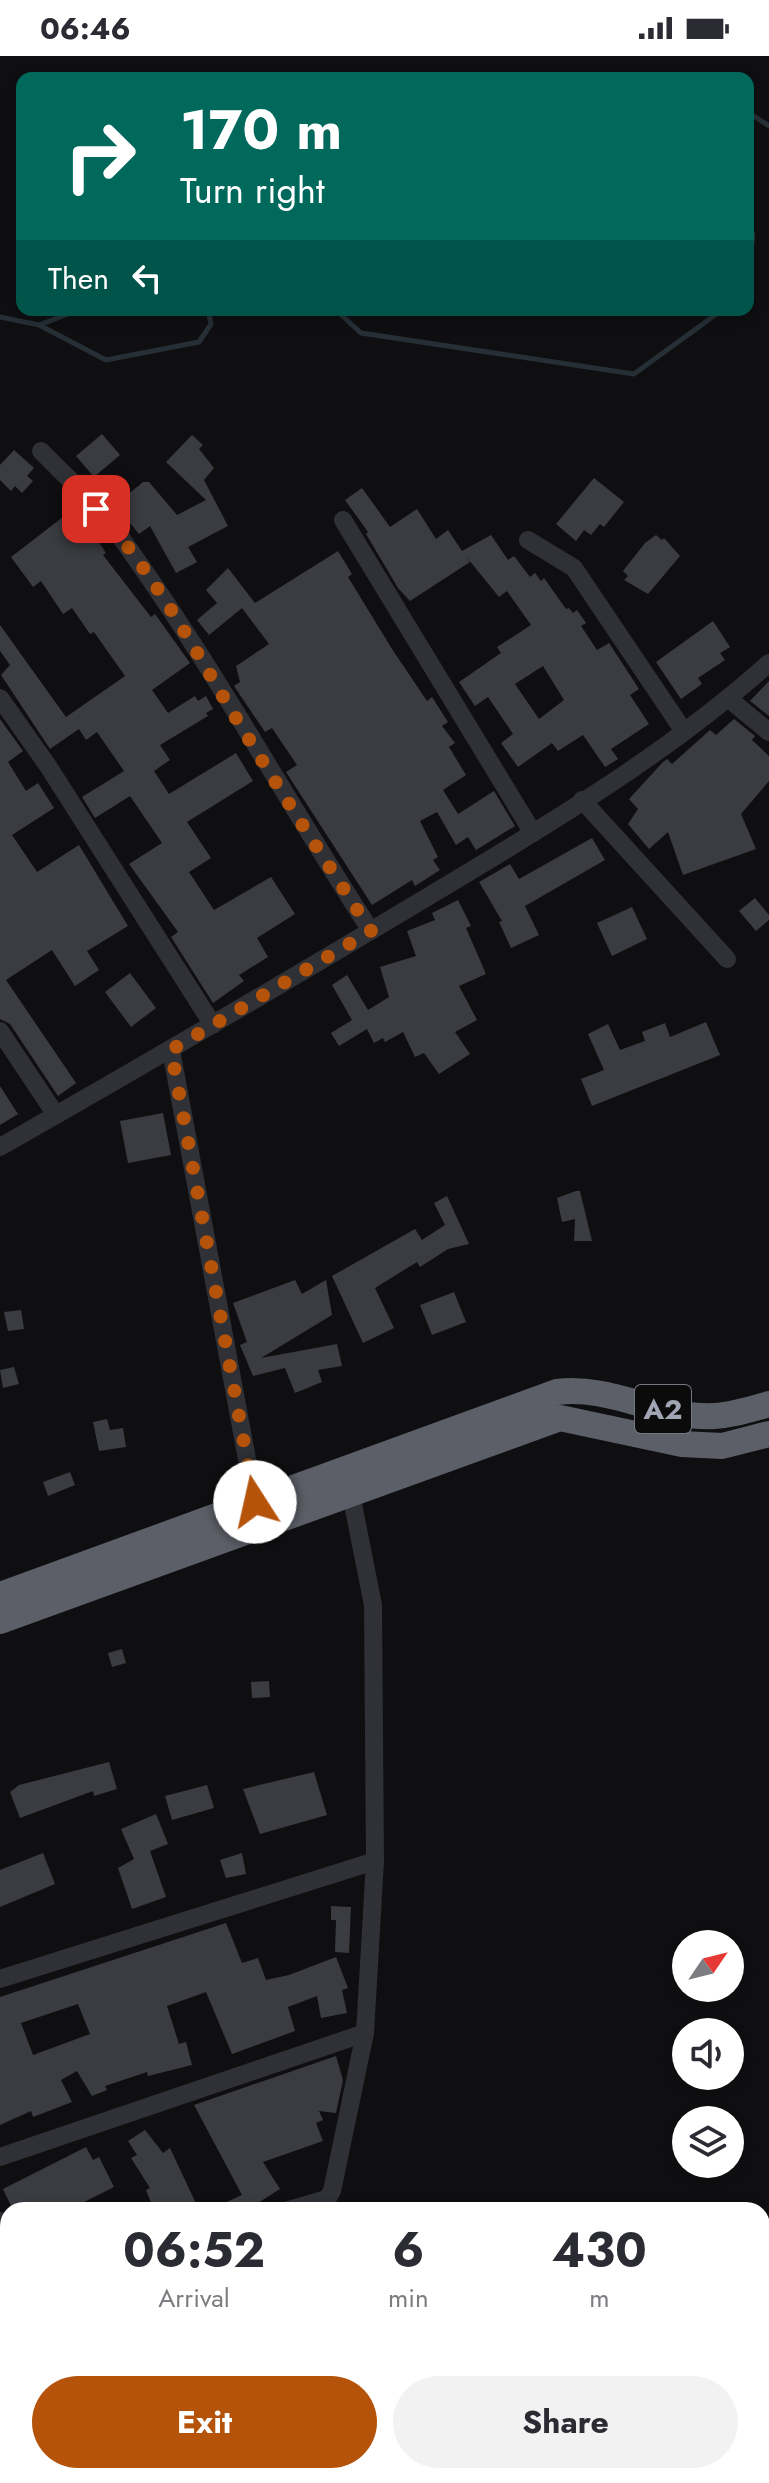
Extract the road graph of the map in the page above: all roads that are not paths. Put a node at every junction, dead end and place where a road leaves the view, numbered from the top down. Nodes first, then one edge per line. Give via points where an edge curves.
1 (41, 451) dead end
2 (343, 520) dead end
3 (528, 540) dead end
4 (769, 663) edge
5 (0, 698) edge
6 (729, 699) junction
7 (683, 730) junction
8 (769, 732) edge
9 (582, 800) junction
10 (533, 833) junction
11 (371, 931) junction
12 (727, 959) dead end
13 (213, 1025) junction
14 (0, 1031) edge
15 (171, 1050) junction
16 (56, 1115) junction
17 (0, 1147) edge
18 (769, 1404) edge
19 (769, 1434) edge
20 (351, 1494) junction
21 (255, 1502) junction
22 (0, 1595) edge
23 (0, 1621) edge
24 (375, 1861) junction
25 (0, 1979) edge
26 (365, 2033) junction
27 (0, 2157) edge
28 (317, 2202) edge

1 - 11 street via 130,551
2 - 10 street
3 - 7 street via 574,568
4 - 6 street
5 - 13 street
6 - 7 street
6 - 8 street
7 - 9 street
9 - 10 street
9 - 12 street
10 - 11 street
11 - 13 street
13 - 15 street
14 - 16 street
15 - 16 street
15 - 21 street
16 - 17 street
18 - 21 highway, A2 via 715,1416 677,1412 595,1390 557,1392
19 - 20 highway, A2 via 722,1446 682,1444 560,1418
20 - 23 highway, A2
20 - 24 street via 373,1605
21 - 22 highway, A2
24 - 25 street
24 - 26 street
26 - 27 street
26 - 28 street via 332,2191

